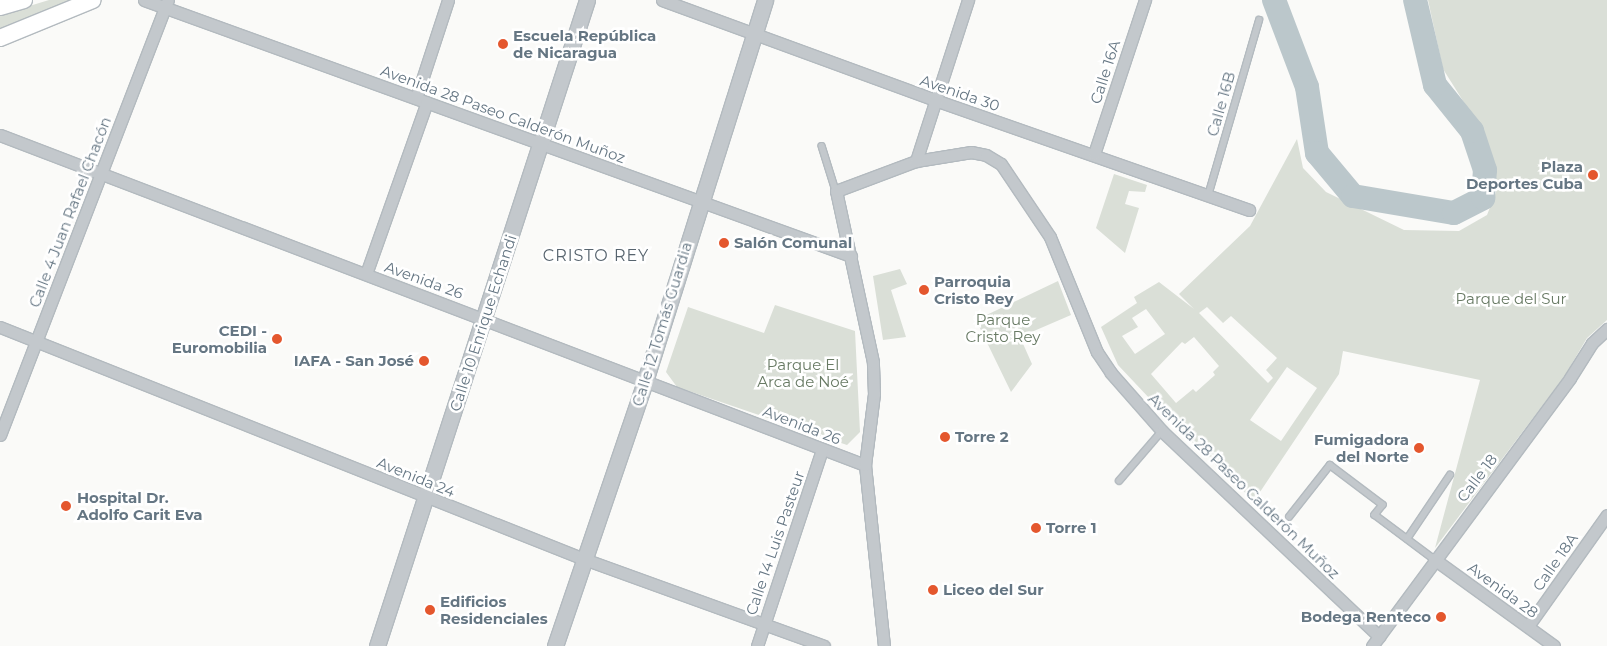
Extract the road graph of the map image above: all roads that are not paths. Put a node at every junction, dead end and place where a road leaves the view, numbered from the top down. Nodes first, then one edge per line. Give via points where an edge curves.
1 (24, 0) edge
2 (93, 0) edge
3 (144, 0) edge
4 (448, 0) edge
5 (587, 0) edge
6 (662, 0) edge
7 (765, 0) edge
8 (968, 0) edge
9 (1145, 0) edge
10 (166, 4) edge
11 (0, 7) edge
12 (1259, 20) dead end
13 (754, 34) junction
14 (0, 38) edge
15 (416, 98) junction
16 (935, 100) junction
17 (427, 102) junction
18 (0, 135) edge
19 (541, 144) junction
20 (822, 146) dead end
21 (1094, 154) junction
22 (916, 161) junction
23 (101, 173) junction
24 (836, 191) junction
25 (1208, 196) junction
26 (700, 201) junction
27 (1250, 210) dead end
28 (851, 256) junction
29 (366, 274) junction
30 (485, 318) junction
31 (0, 327) edge
32 (1607, 329) edge
33 (36, 341) junction
34 (645, 381) junction
35 (1162, 431) junction
36 (0, 435) edge
37 (822, 450) junction
38 (865, 465) junction
39 (1450, 475) dead end
40 (1119, 481) dead end
41 (426, 498) junction
42 (1607, 515) edge
43 (1289, 517) dead end
44 (1407, 539) junction
45 (584, 559) junction
46 (1434, 559) junction
47 (764, 626) junction
48 (1528, 626) junction
49 (1378, 636) junction
50 (376, 646) edge
51 (555, 646) edge
52 (757, 646) edge
53 (824, 646) edge
54 (884, 646) edge
55 (1372, 646) edge
56 (1554, 646) edge

1 - 11 main road
2 - 14 main road
3 - 10 street, Avenida 28 Paseo Calderón Muñoz
4 - 15 street
5 - 19 street, Calle 10 Enrique Echandi
6 - 13 street, Avenida 30
7 - 13 street, Calle 12 Tomás Guardia
8 - 16 street
9 - 21 street, Calle 16A
10 - 15 street, Avenida 28 Paseo Calderón Muñoz
10 - 23 street, Calle 4 Juan Rafael Chacón
12 - 25 lane, Calle 16B
13 - 16 street, Avenida 30
13 - 26 street, Calle 12 Tomás Guardia
15 - 17 street, Avenida 28 Paseo Calderón Muñoz
16 - 21 street, Avenida 30
16 - 22 street
17 - 19 street, Avenida 28 Paseo Calderón Muñoz
17 - 29 street
18 - 23 street, Avenida 26
19 - 26 street, Avenida 28 Paseo Calderón Muñoz
19 - 30 street, Calle 10 Enrique Echandi
20 - 24 lane
21 - 25 street, Avenida 30
22 - 24 street, Avenida 28 Paseo Calderón Muñoz
22 - 35 street, Avenida 28 Paseo Calderón Muñoz via 971,152 986,155 1001,164 1050,237 1097,352
23 - 29 street, Avenida 26
23 - 33 street, Calle 4 Juan Rafael Chacón
24 - 28 street
25 - 27 street, Avenida 30
26 - 28 street, Avenida 28 Paseo Calderón Muñoz
26 - 34 street, Calle 12 Tomás Guardia
28 - 38 street via 873,362 874,394
29 - 30 street, Avenida 26
30 - 34 street, Avenida 26
30 - 41 street, Calle 10 Enrique Echandi
31 - 33 street, Avenida 24
32 - 46 street, Calle 18 via 1592,343 1570,378
33 - 36 street, Calle 4 Juan Rafael Chacón
33 - 41 street, Avenida 24
34 - 37 street, Avenida 26
34 - 45 street, Calle 12 Tomás Guardia
35 - 40 lane
35 - 49 street, Avenida 28 Paseo Calderón Muñoz
37 - 38 street, Avenida 26
37 - 47 street, Calle 14 Luis Pasteur
38 - 54 street
39 - 44 lane
41 - 45 street, Avenida 24
41 - 50 street, Calle 10 Enrique Echandi
42 - 48 street, Calle 18A
43 - 44 lane via 1330,465 1383,505 1375,515
44 - 46 lane
45 - 47 street, Avenida 24
45 - 51 street, Calle 12 Tomás Guardia
46 - 48 street, Avenida 28
46 - 49 street, Calle 18
47 - 52 street, Calle 14 Luis Pasteur
47 - 53 street, Avenida 24
48 - 56 street, Avenida 28
49 - 55 street, Calle 18

